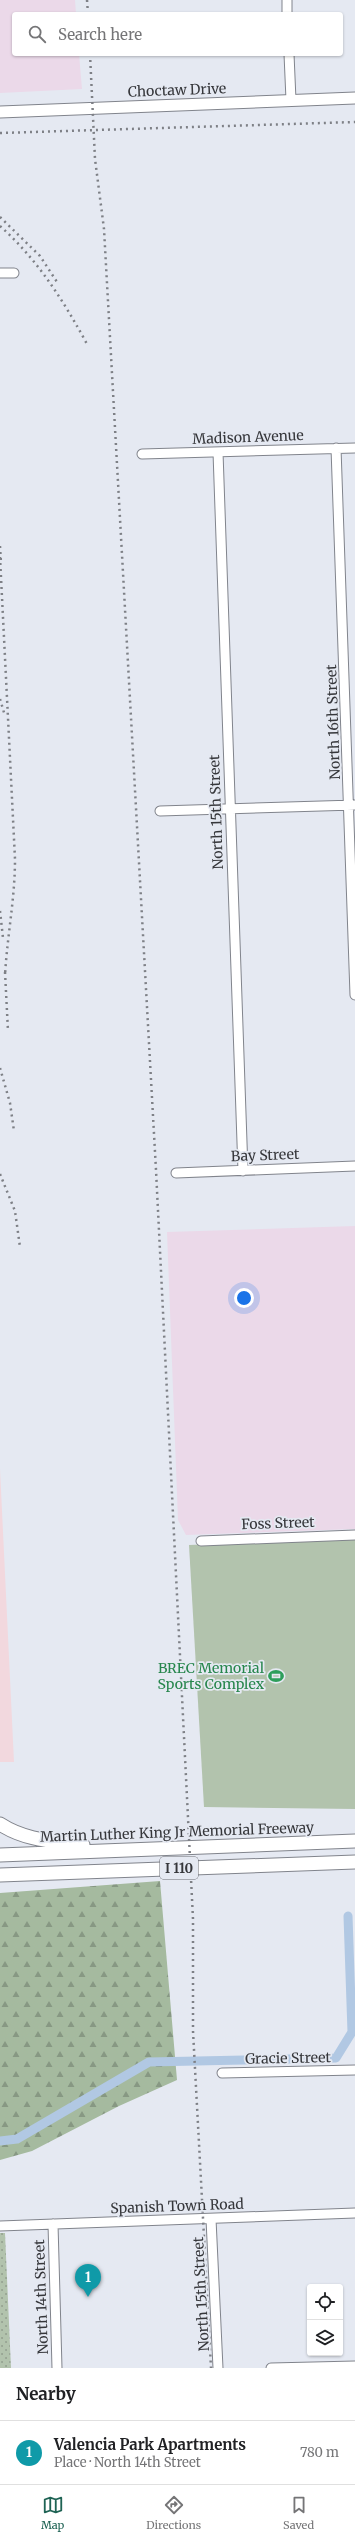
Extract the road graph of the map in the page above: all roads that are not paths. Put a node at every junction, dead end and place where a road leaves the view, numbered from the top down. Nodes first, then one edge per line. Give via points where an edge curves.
1 (287, 0) edge
2 (287, 12) edge
3 (289, 56) edge
4 (355, 98) edge
5 (291, 100) junction
6 (0, 112) edge
7 (0, 273) edge
8 (14, 273) dead end
9 (336, 448) junction
10 (355, 448) edge
11 (218, 452) junction
12 (142, 454) dead end
13 (353, 805) edge
14 (230, 809) junction
15 (160, 811) dead end
16 (355, 995) edge
17 (355, 1166) edge
18 (243, 1170) junction
19 (176, 1173) dead end
20 (355, 1535) edge
21 (201, 1540) dead end
22 (0, 1824) edge
23 (355, 1841) edge
24 (118, 1850) junction
25 (0, 1855) edge
26 (355, 1862) edge
27 (1, 1875) edge
28 (355, 2070) edge
29 (222, 2073) dead end
30 (355, 2213) edge
31 (211, 2219) junction
32 (53, 2224) junction
33 (0, 2226) edge
34 (355, 2366) edge
35 (57, 2368) edge
36 (218, 2368) edge
37 (271, 2368) edge

1 - 2 street
3 - 5 street
4 - 5 main road, Choctaw Drive
5 - 6 main road, Choctaw Drive
7 - 8 street
9 - 10 street, Madison Avenue
9 - 11 street, Madison Avenue
9 - 13 street, North 16th Street
11 - 12 street, Madison Avenue
11 - 14 street, North 15th Street
13 - 14 street
13 - 16 street, North 16th Street
14 - 15 street
14 - 18 street, North 15th Street
17 - 18 street, Bay Street
18 - 19 street, Bay Street
20 - 21 street, Foss Street
22 - 24 highway via 33,1839
23 - 24 highway, Martin Luther King Jr Memorial Freeway / I 110
24 - 25 highway, Martin Luther King Jr Memorial Freeway / I 110
26 - 27 highway, I 110
28 - 29 street, Gracie Street
30 - 31 street, Spanish Town Road
31 - 32 street, Spanish Town Road
31 - 36 street, North 15th Street
32 - 33 street, Spanish Town Road
32 - 35 street, North 14th Street
34 - 37 street

